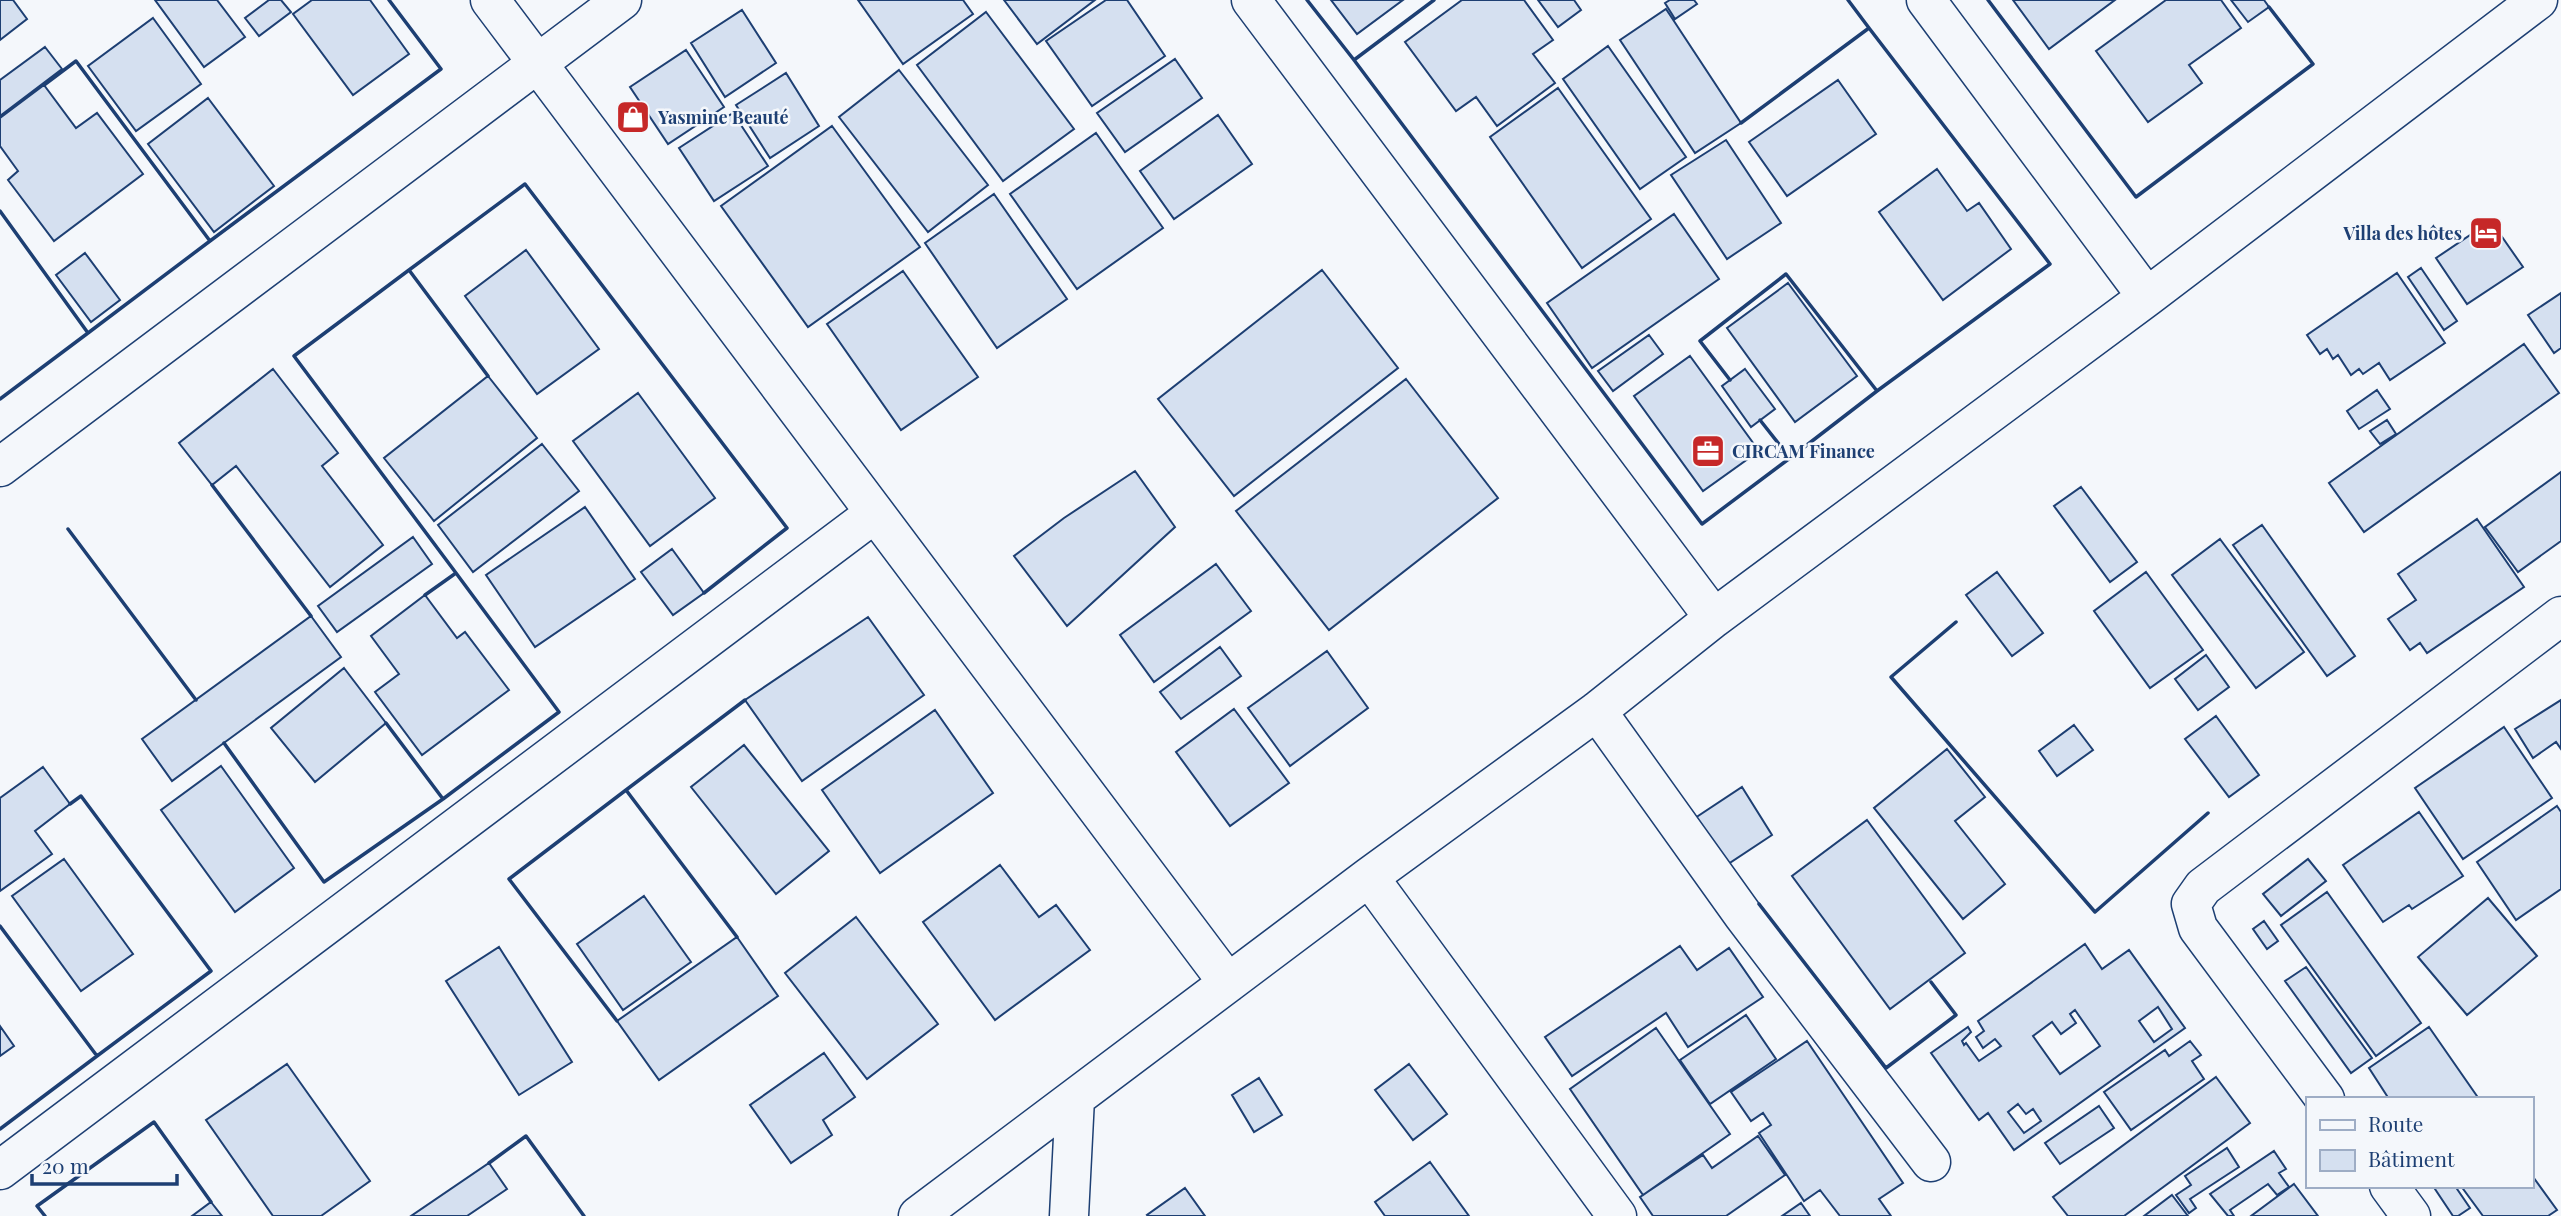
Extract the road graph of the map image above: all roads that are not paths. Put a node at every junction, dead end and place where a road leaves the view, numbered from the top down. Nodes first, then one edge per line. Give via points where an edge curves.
1 (490, 0) edge
2 (622, 0) edge
3 (1251, 0) edge
4 (1926, 0) edge
5 (2538, 0) edge
6 (537, 64) junction
7 (2147, 297) junction
8 (0, 467) edge
9 (875, 513) junction
10 (2561, 616) edge
11 (1714, 618) junction
12 (1597, 711) junction
13 (1369, 877) junction
14 (1228, 983) junction
15 (2324, 1097) edge
16 (1076, 1098) junction
17 (1931, 1162) dead end
18 (0, 1170) edge
19 (2390, 1188) edge
20 (918, 1216) edge
21 (1069, 1216) edge
22 (1618, 1216) edge
23 (2411, 1216) edge

1 - 6 street
2 - 6 street
3 - 11 street
4 - 7 street
5 - 7 street
6 - 8 street
6 - 9 street
7 - 11 street
9 - 14 street
9 - 18 street
10 - 15 street via 2203,887 2191,904 2199,928
11 - 12 street
12 - 13 street
12 - 17 street via 1743,915
13 - 14 street
13 - 22 street
14 - 16 street
16 - 20 street
16 - 21 street
19 - 23 street

